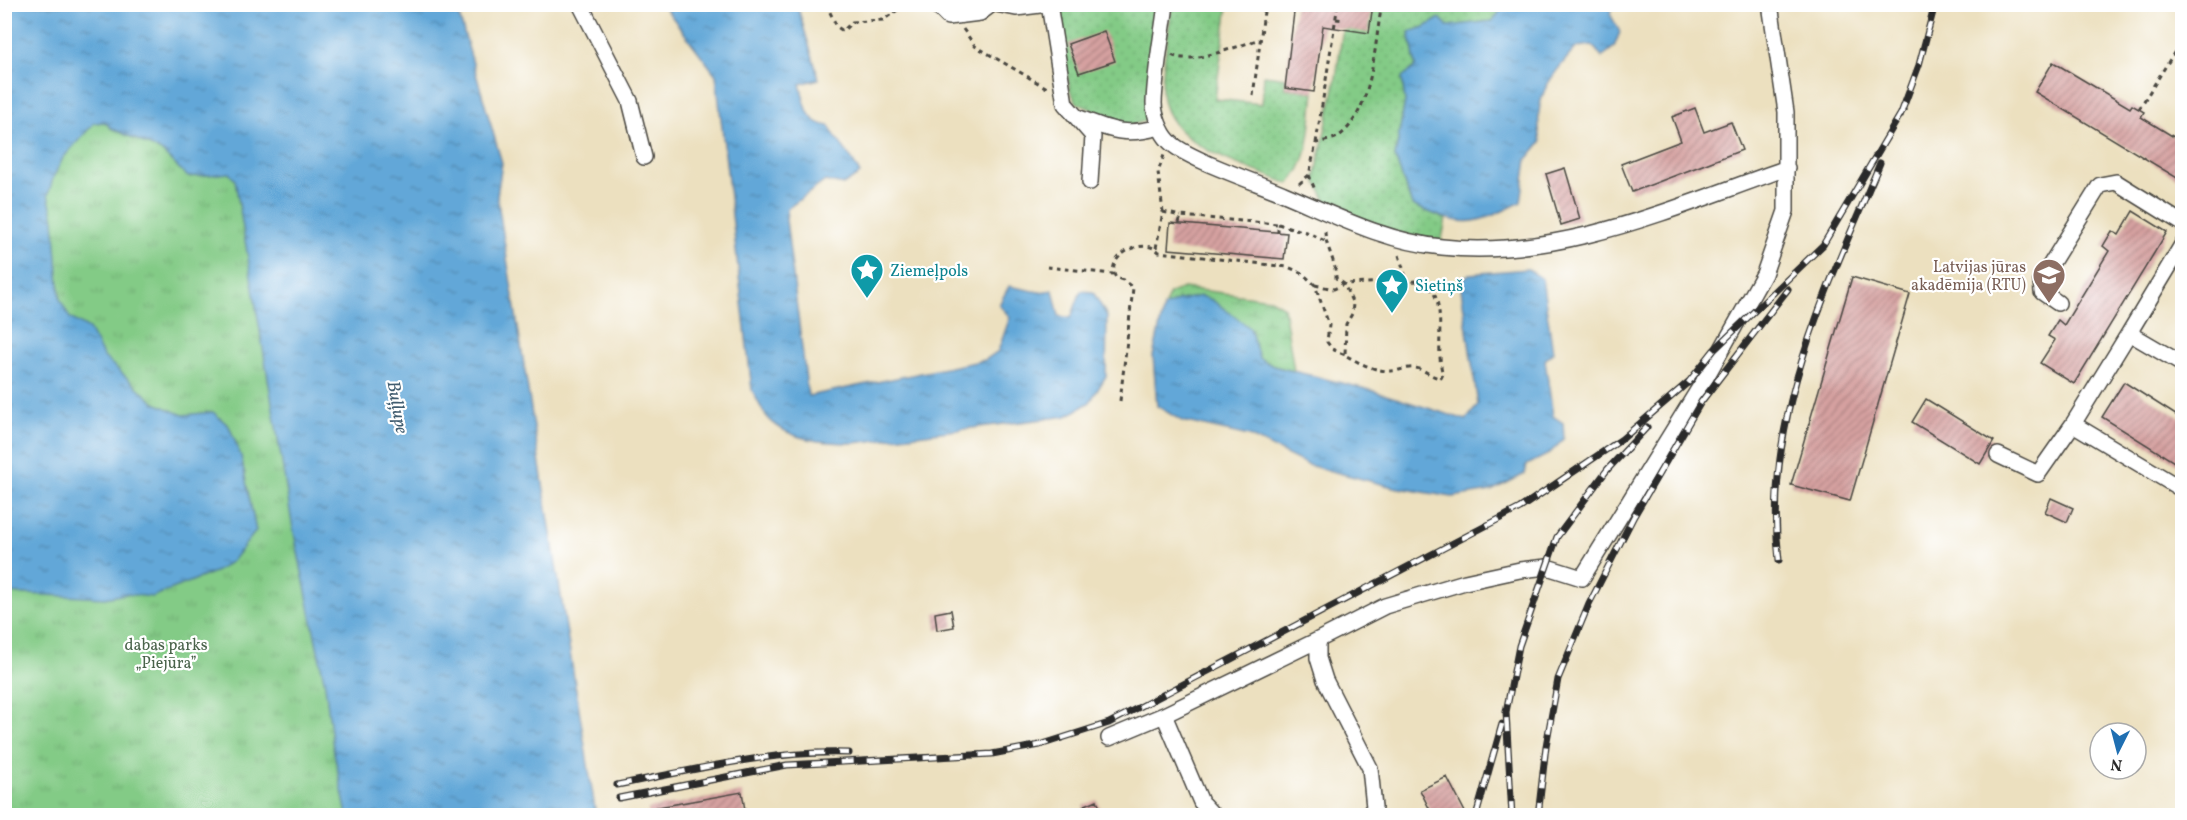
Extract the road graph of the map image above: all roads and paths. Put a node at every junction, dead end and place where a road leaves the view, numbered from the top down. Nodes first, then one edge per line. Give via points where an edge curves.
1 (580, 4) edge
2 (826, 4) edge
3 (906, 4) edge
4 (935, 4) edge
5 (994, 4) edge
6 (1049, 4) edge
7 (1166, 4) edge
8 (1265, 4) edge
9 (1338, 4) edge
10 (1382, 4) edge
11 (1770, 4) edge
12 (948, 17) junction
13 (1336, 19) junction
14 (1344, 20) dead end
15 (1260, 39) junction
16 (2182, 40) edge
17 (1161, 47) junction
18 (1253, 96) dead end
19 (2139, 109) dead end
20 (1070, 110) junction
21 (1160, 127) junction
22 (1169, 142) junction
23 (1316, 143) junction
24 (644, 157) dead end
25 (1787, 168) junction
26 (1309, 175) junction
27 (1090, 182) dead end
28 (1287, 195) junction
29 (1163, 212) junction
30 (1325, 212) junction
31 (1181, 216) junction
32 (1179, 223) dead end
33 (2182, 223) edge
34 (1278, 224) junction
35 (1278, 233) dead end
36 (1398, 238) junction
37 (1325, 241) junction
38 (2182, 245) edge
39 (1156, 249) junction
40 (1047, 267) dead end
41 (1113, 274) junction
42 (1407, 281) junction
43 (1344, 284) junction
44 (1315, 285) junction
45 (2058, 303) dead end
46 (2129, 333) junction
47 (1345, 355) junction
48 (2181, 360) edge
49 (1119, 401) dead end
50 (2073, 424) junction
51 (1998, 455) dead end
52 (2178, 487) dead end
53 (1318, 640) junction
54 (1164, 715) junction
55 (1109, 738) dead end
56 (1214, 816) edge
57 (1368, 816) edge

1 - 24 lane via 630,101
2 - 3 path via 843,31 852,22 883,20
4 - 12 lane
5 - 6 lane via 1016,8
5 - 12 lane via 980,13
6 - 20 lane
7 - 17 lane
8 - 15 path
9 - 13 path
10 - 23 path via 1377,48 1357,117 1337,137
11 - 25 lane via 1786,112
12 - 20 path via 960,24 975,46 1053,91
13 - 14 path
13 - 23 path
15 - 17 path via 1200,57 1177,58
15 - 18 path
16 - 19 path
17 - 21 lane via 1154,106
20 - 21 lane via 1114,131 1137,134
20 - 27 lane via 1093,136
21 - 22 lane
22 - 28 lane
22 - 29 path via 1158,172
23 - 26 path
25 - 36 lane via 1633,222 1545,244 1496,250 1440,247
25 - 53 lane via 1786,211 1764,274 1705,379 1582,578 1547,567 1465,582 1385,606
26 - 28 path
26 - 30 path
28 - 30 lane
29 - 31 path
29 - 39 path
30 - 36 lane
30 - 37 path
31 - 32 path
31 - 34 path
33 - 45 lane via 2116,182 2100,185 2041,280 2042,292
34 - 35 path
34 - 37 path
36 - 42 path via 1396,246
37 - 43 path via 1336,264 1336,278
38 - 46 lane
39 - 41 path via 1136,247 1120,255
39 - 44 path via 1287,267 1302,273
40 - 41 path
41 - 49 path via 1133,288 1134,297
42 - 43 path
42 - 47 path via 1428,283 1432,288 1442,326 1438,345 1441,378 1411,367 1390,371 1364,366
43 - 44 path via 1334,289
43 - 47 path via 1353,304 1346,324
44 - 47 path via 1329,325 1328,342 1332,349
46 - 48 lane
46 - 50 lane
50 - 51 lane via 2038,474
50 - 52 lane
53 - 54 lane
53 - 57 lane via 1318,658 1325,680 1370,768 1374,807
54 - 55 lane
54 - 56 lane via 1201,802

